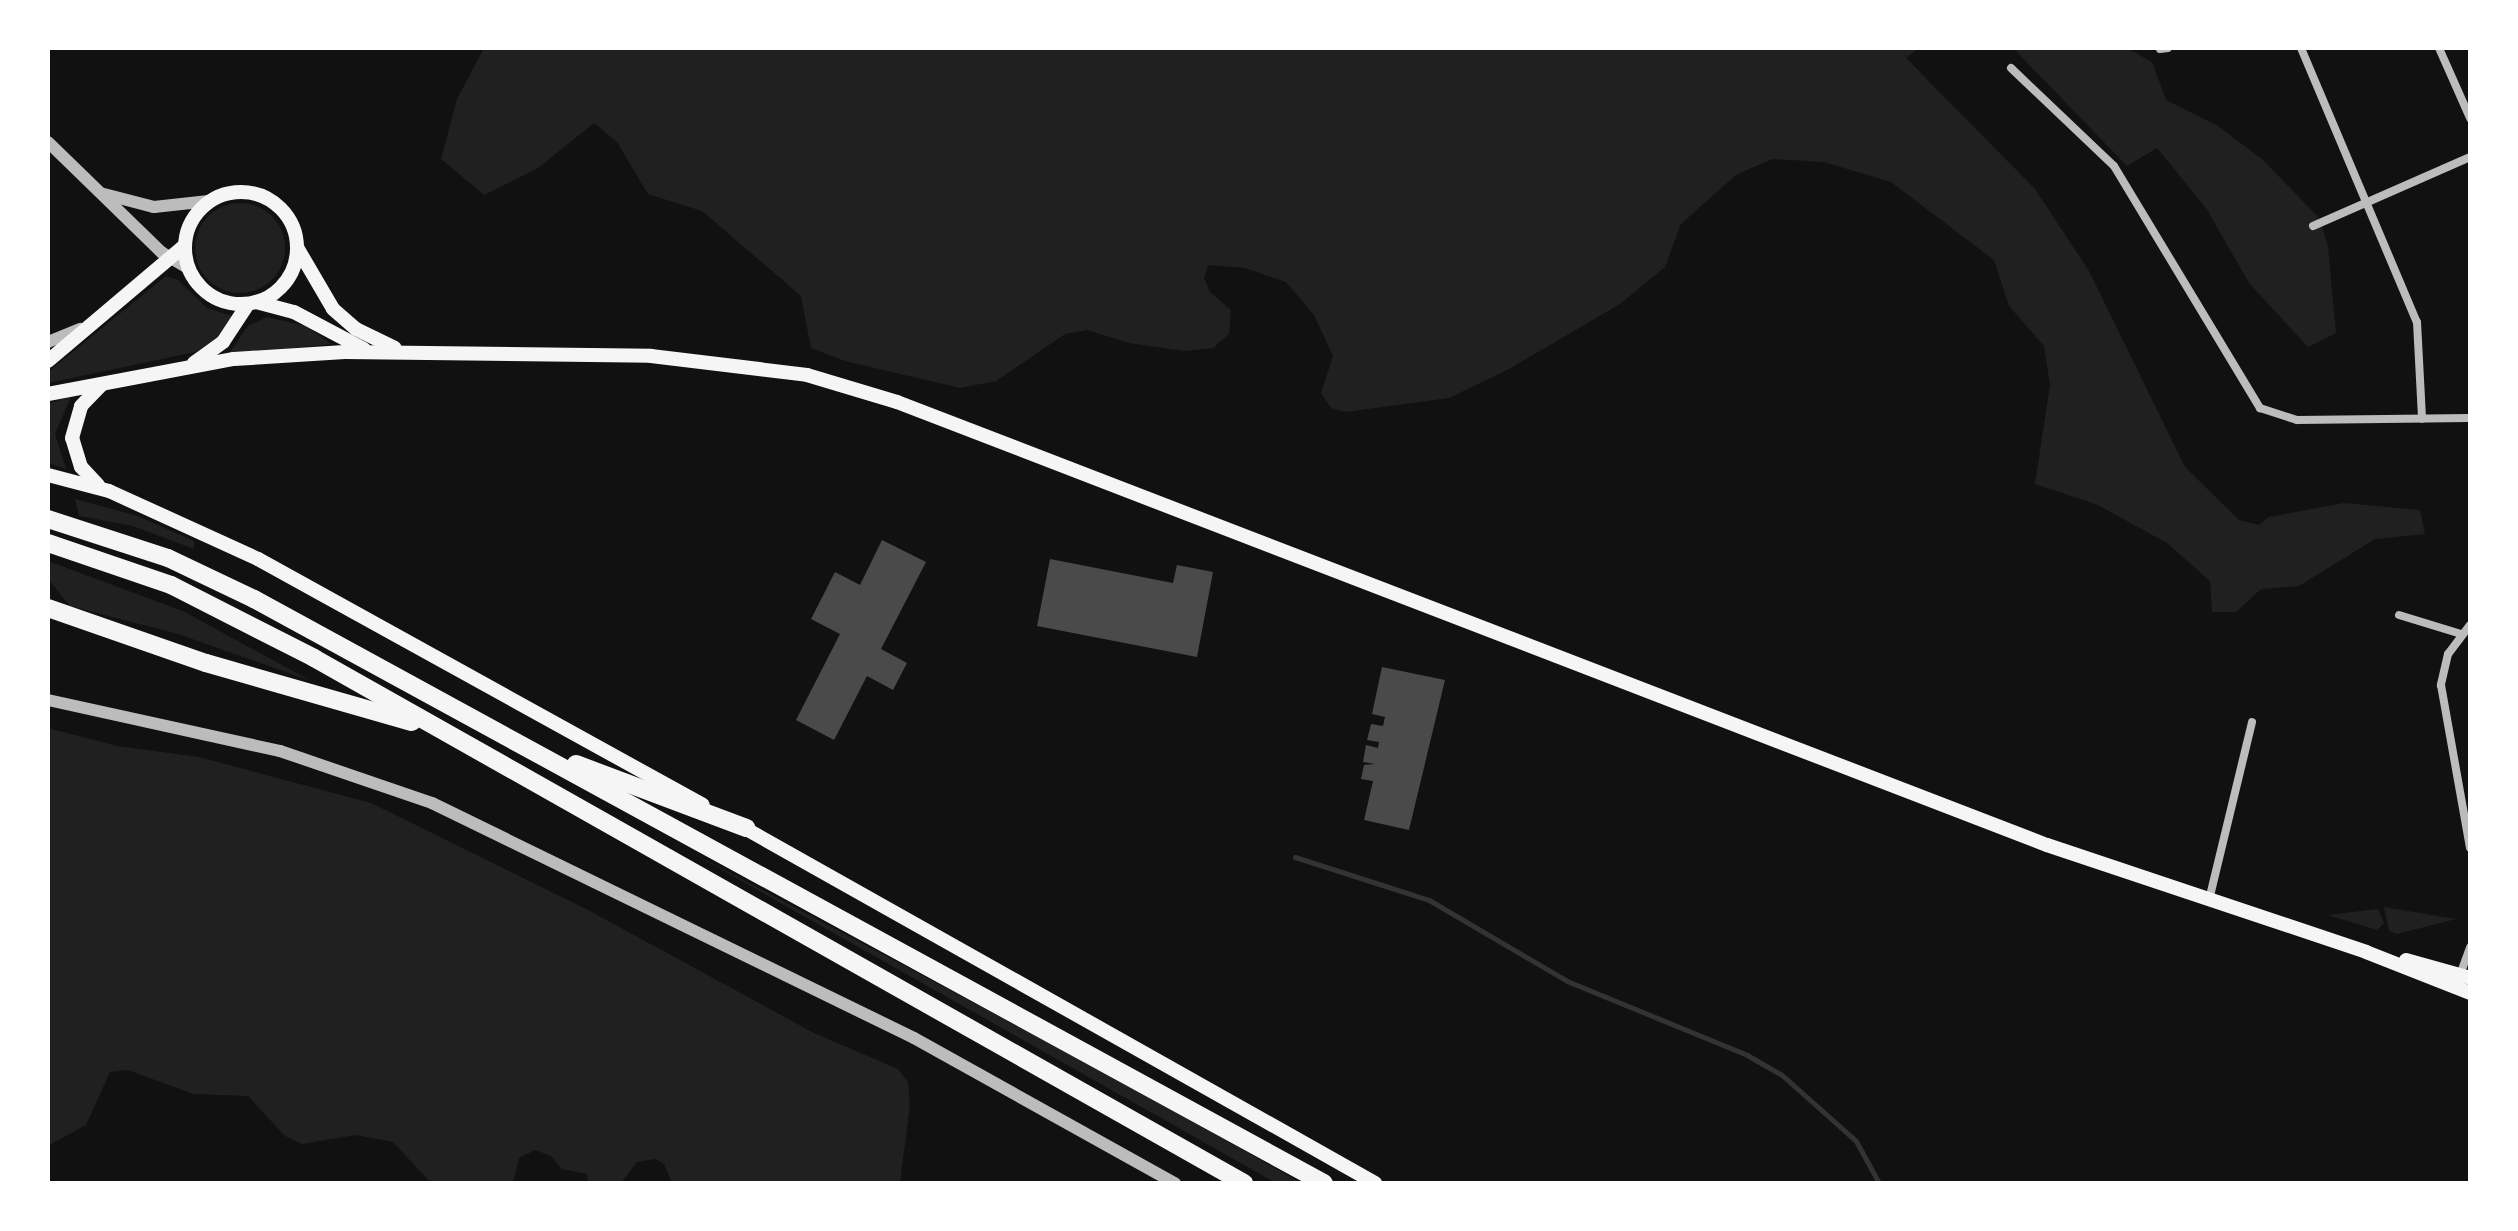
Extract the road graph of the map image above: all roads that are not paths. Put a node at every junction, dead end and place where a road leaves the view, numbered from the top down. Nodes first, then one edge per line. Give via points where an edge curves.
1 (2301, 48) edge
2 (2439, 48) edge
3 (2011, 68) dead end
4 (2470, 118) edge
5 (48, 142) edge
6 (2470, 157) edge
7 (101, 193) junction
8 (209, 201) junction
9 (2366, 204) junction
10 (2313, 226) dead end
11 (184, 246) junction
12 (298, 247) junction
13 (171, 260) junction
14 (188, 268) junction
15 (252, 303) junction
16 (91, 325) junction
17 (48, 342) edge
18 (372, 351) junction
19 (407, 352) junction
20 (48, 361) edge
21 (190, 366) junction
22 (105, 382) junction
23 (48, 394) edge
24 (2470, 418) edge
25 (2422, 419) junction
26 (48, 475) edge
27 (109, 491) junction
28 (54, 520) edge
29 (52, 544) edge
30 (48, 608) edge
31 (2399, 615) dead end
32 (2470, 625) edge
33 (2461, 634) junction
34 (48, 700) edge
35 (473, 721) junction
36 (2252, 722) dead end
37 (475, 746) junction
38 (746, 828) junction
39 (2470, 847) edge
40 (2209, 900) junction
41 (2470, 947) edge
42 (2366, 952) junction
43 (2465, 977) edge
44 (2470, 993) edge
45 (1175, 1183) edge
46 (1244, 1183) edge
47 (1324, 1183) edge
48 (1375, 1183) edge

1 - 9 street
2 - 4 street
3 - 25 street via 2114,166 2260,408 2287,420
5 - 7 street
6 - 9 street
7 - 8 street via 154,207
7 - 13 street
8 - 11 main road via 193,217
8 - 12 main road via 235,191 271,200 290,220
9 - 10 street
9 - 25 street via 2417,322
11 - 13 main road
11 - 14 main road
12 - 15 main road via 286,282
12 - 19 main road via 314,283 344,320 372,339
13 - 14 street
13 - 16 main road
14 - 15 main road via 212,296
15 - 18 main road via 285,308
15 - 21 main road via 223,342
16 - 17 street
16 - 20 main road
18 - 19 main road
18 - 21 main road
19 - 40 main road via 689,359 767,367 868,392 1884,784
21 - 22 main road
22 - 23 main road
22 - 27 main road via 81,406 72,438 87,475
24 - 25 street
26 - 27 main road
27 - 38 main road via 258,559
28 - 35 highway via 224,584
29 - 37 highway via 203,600
30 - 37 highway via 206,663 350,700
31 - 33 street
32 - 33 street
33 - 39 street via 2448,654 2441,685
34 - 45 street via 244,741 432,803 914,1038
35 - 38 highway
35 - 47 highway
36 - 40 street
37 - 46 highway
38 - 48 main road
40 - 42 main road
41 - 43 street
42 - 43 main road
42 - 44 main road

